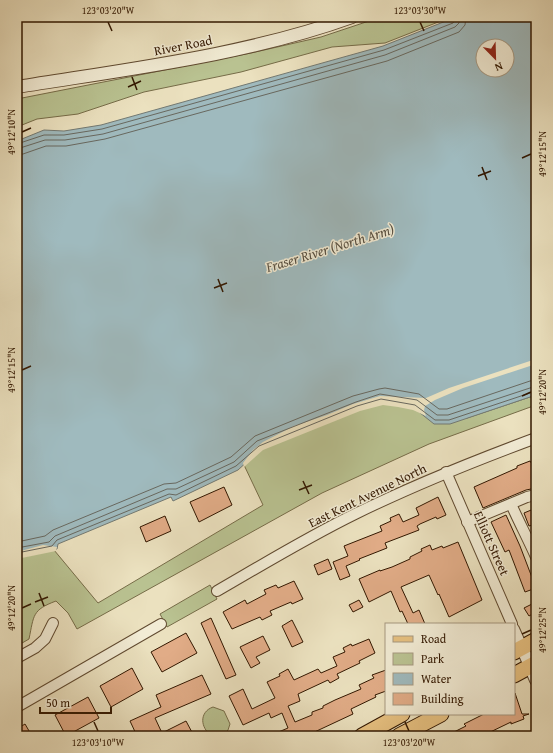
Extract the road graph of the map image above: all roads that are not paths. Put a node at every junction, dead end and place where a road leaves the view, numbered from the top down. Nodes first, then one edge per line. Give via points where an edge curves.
1 (352, 17) edge
2 (17, 87) edge
3 (536, 438) edge
4 (446, 472) junction
5 (536, 495) edge
6 (511, 504) junction
7 (467, 522) junction
8 (536, 557) edge
9 (217, 591) dead end
10 (53, 623) dead end
11 (512, 623) edge
12 (161, 624) dead end
13 (515, 634) edge
14 (536, 640) edge
15 (518, 649) edge
16 (17, 658) edge
17 (533, 664) edge
18 (515, 673) edge
19 (536, 680) edge
20 (17, 706) edge
21 (400, 715) edge
22 (439, 715) edge
23 (362, 736) edge
24 (400, 736) edge

1 - 2 street, River Road via 288,37 219,52 151,66
3 - 4 street, East Kent Avenue North
4 - 7 street, Elliott Street
4 - 9 street, East Kent Avenue North via 332,526
5 - 6 street
6 - 7 street
6 - 8 street
7 - 11 street, Elliott Street
10 - 16 street via 45,639
12 - 20 street
13 - 15 street
14 - 15 main road
15 - 17 street
17 - 18 main road
17 - 19 street
21 - 23 main road
22 - 24 main road

